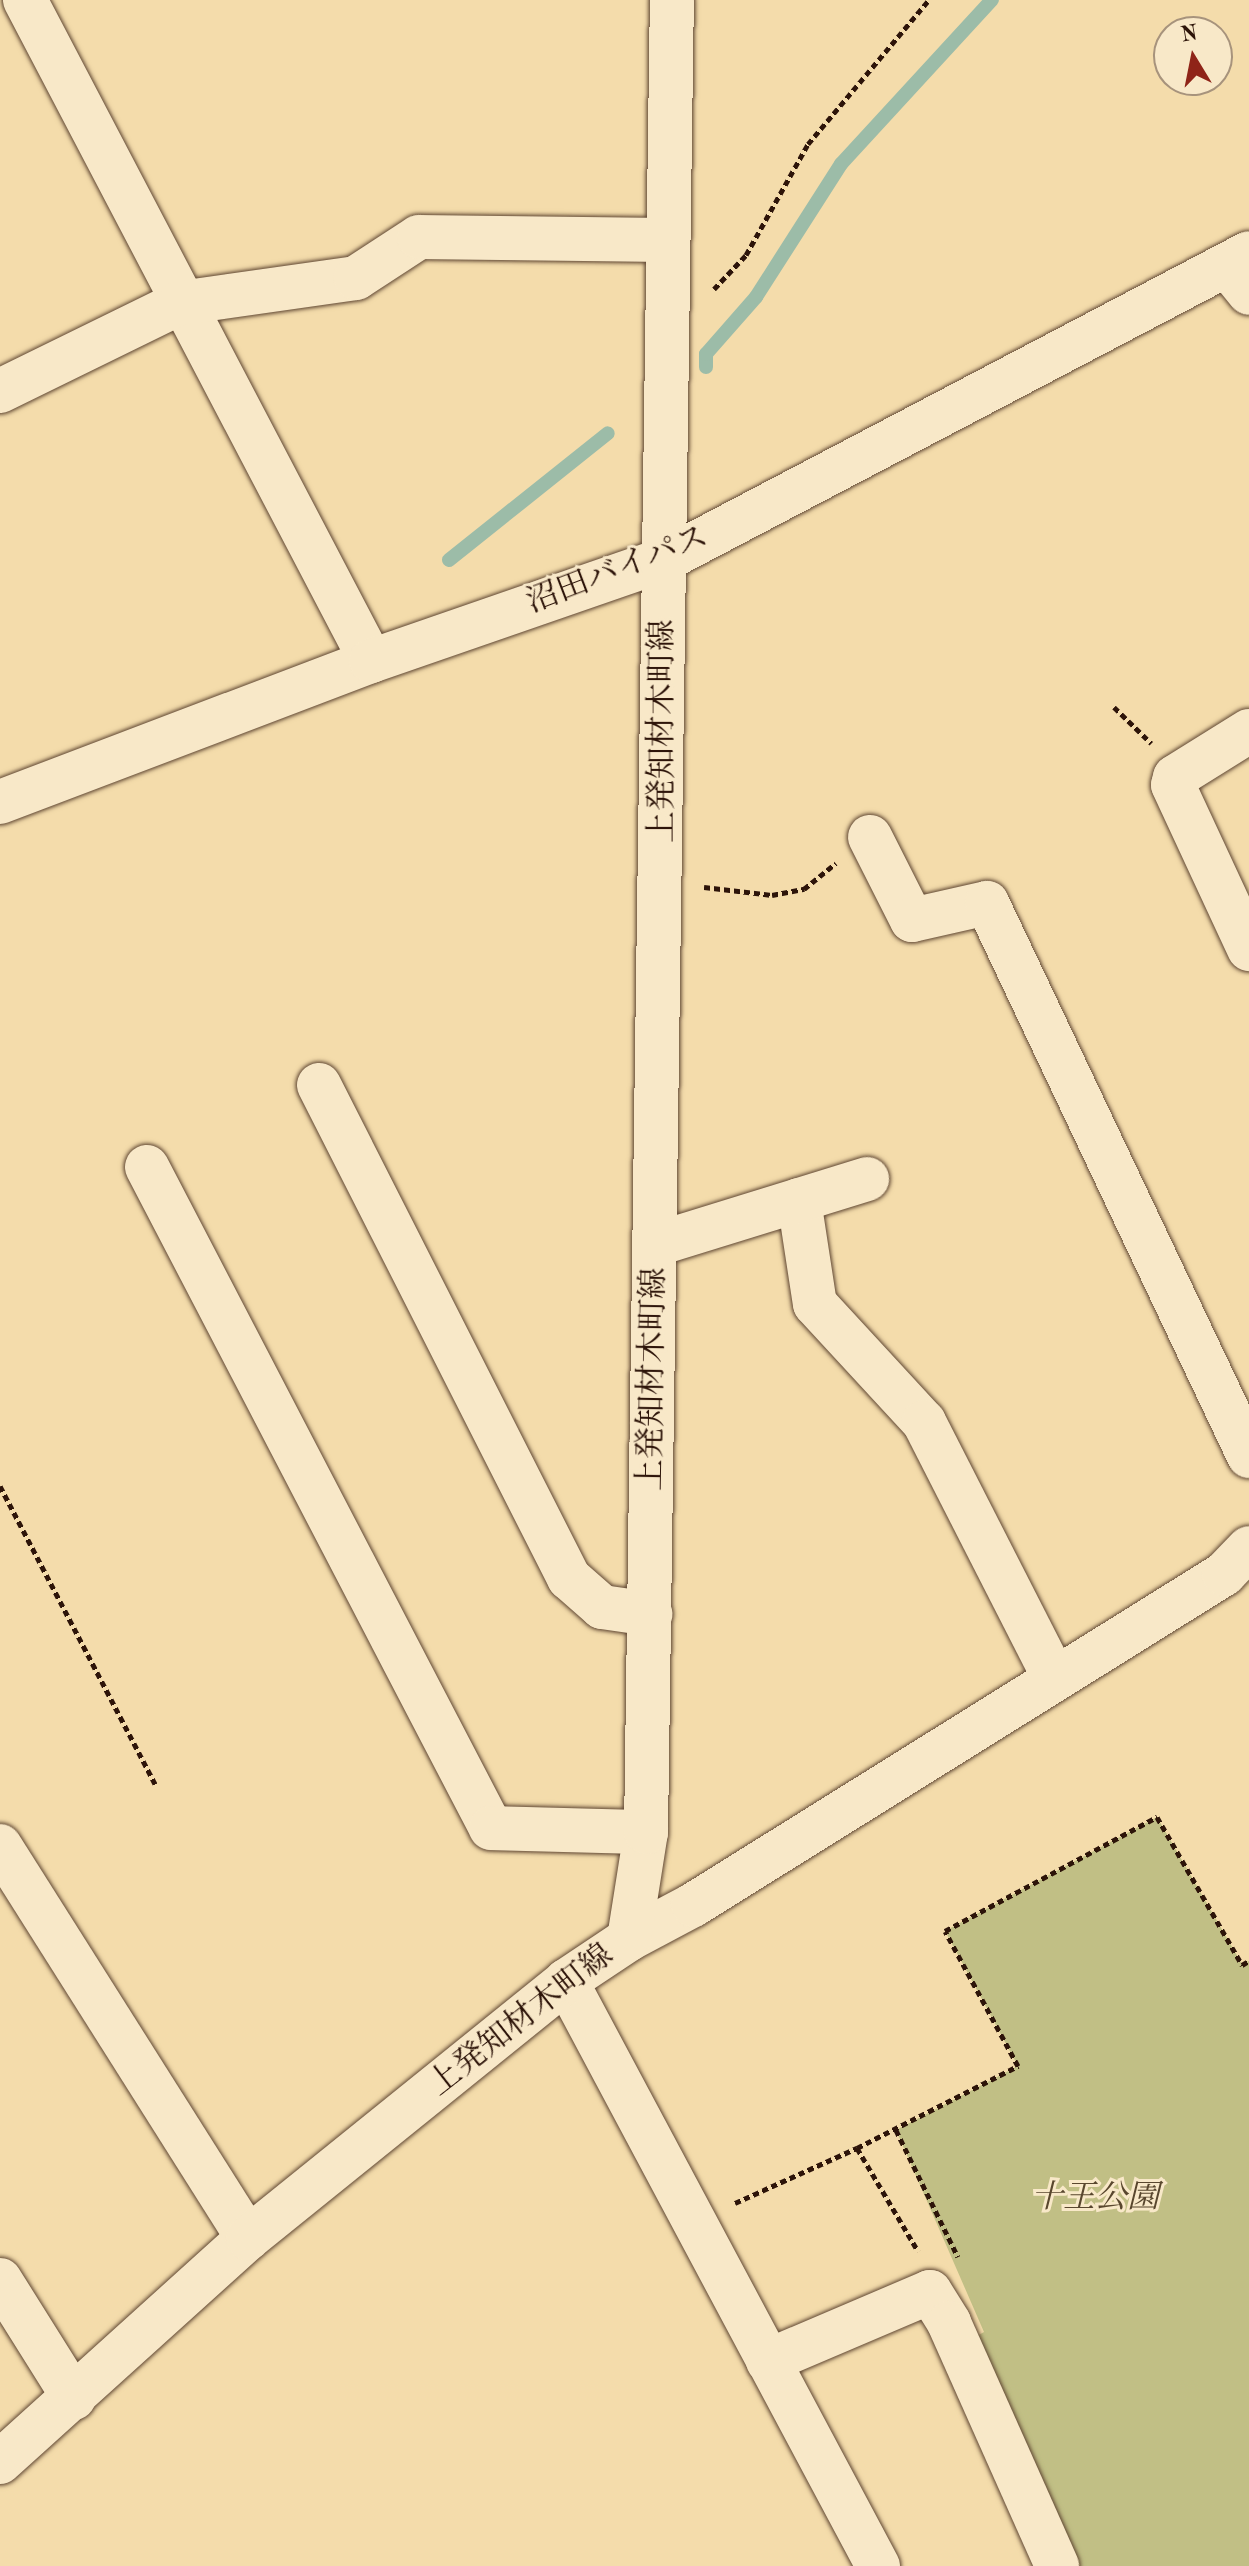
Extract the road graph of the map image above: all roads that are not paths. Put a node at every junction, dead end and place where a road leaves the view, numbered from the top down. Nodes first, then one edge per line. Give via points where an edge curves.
1 (25, 0) edge
2 (672, 0) edge
3 (665, 240) junction
4 (1242, 271) edge
5 (180, 303) junction
6 (0, 391) edge
7 (666, 559) junction
8 (371, 661) junction
9 (1249, 731) edge
10 (0, 802) edge
11 (870, 837) road end
12 (1249, 949) edge
13 (319, 1085) dead end
14 (147, 1167) dead end
15 (867, 1179) dead end
16 (799, 1200) junction
17 (657, 1244) junction
18 (1249, 1456) edge
19 (1249, 1548) edge
20 (650, 1614) junction
21 (1055, 1679) junction
22 (646, 1832) junction
23 (0, 1846) edge
24 (629, 1939) junction
25 (566, 1981) junction
26 (248, 2238) junction
27 (0, 2280) edge
28 (768, 2361) junction
29 (74, 2398) junction
30 (0, 2462) edge
31 (878, 2566) edge
32 (1057, 2566) edge

1 - 5 street
2 - 3 street, 上発知材木町線
3 - 5 street via 419,237 356,278
3 - 7 street, 上発知材木町線
4 - 7 street, 沼田バイパス
5 - 6 street
5 - 8 street
7 - 8 street, 沼田バイパス
7 - 17 street, 上発知材木町線
8 - 10 street, 沼田バイパス
9 - 12 street via 1175,777 1173,785
11 - 18 street via 912,920 987,903
13 - 20 street via 569,1578 602,1607
14 - 22 street via 491,1828
15 - 16 street
16 - 17 street
16 - 21 street via 815,1304 924,1422
17 - 20 street, 上発知材木町線
19 - 21 street via 1224,1574
20 - 22 street, 上発知材木町線
21 - 24 street via 693,1905
22 - 24 street, 上発知材木町線
23 - 26 street
24 - 25 street, 上発知材木町線
25 - 26 street, 上発知材木町線
25 - 28 street
26 - 29 street, 上発知材木町線
27 - 29 street
28 - 31 street
28 - 32 street via 947,2280 949,2323
29 - 30 street, 上発知材木町線

